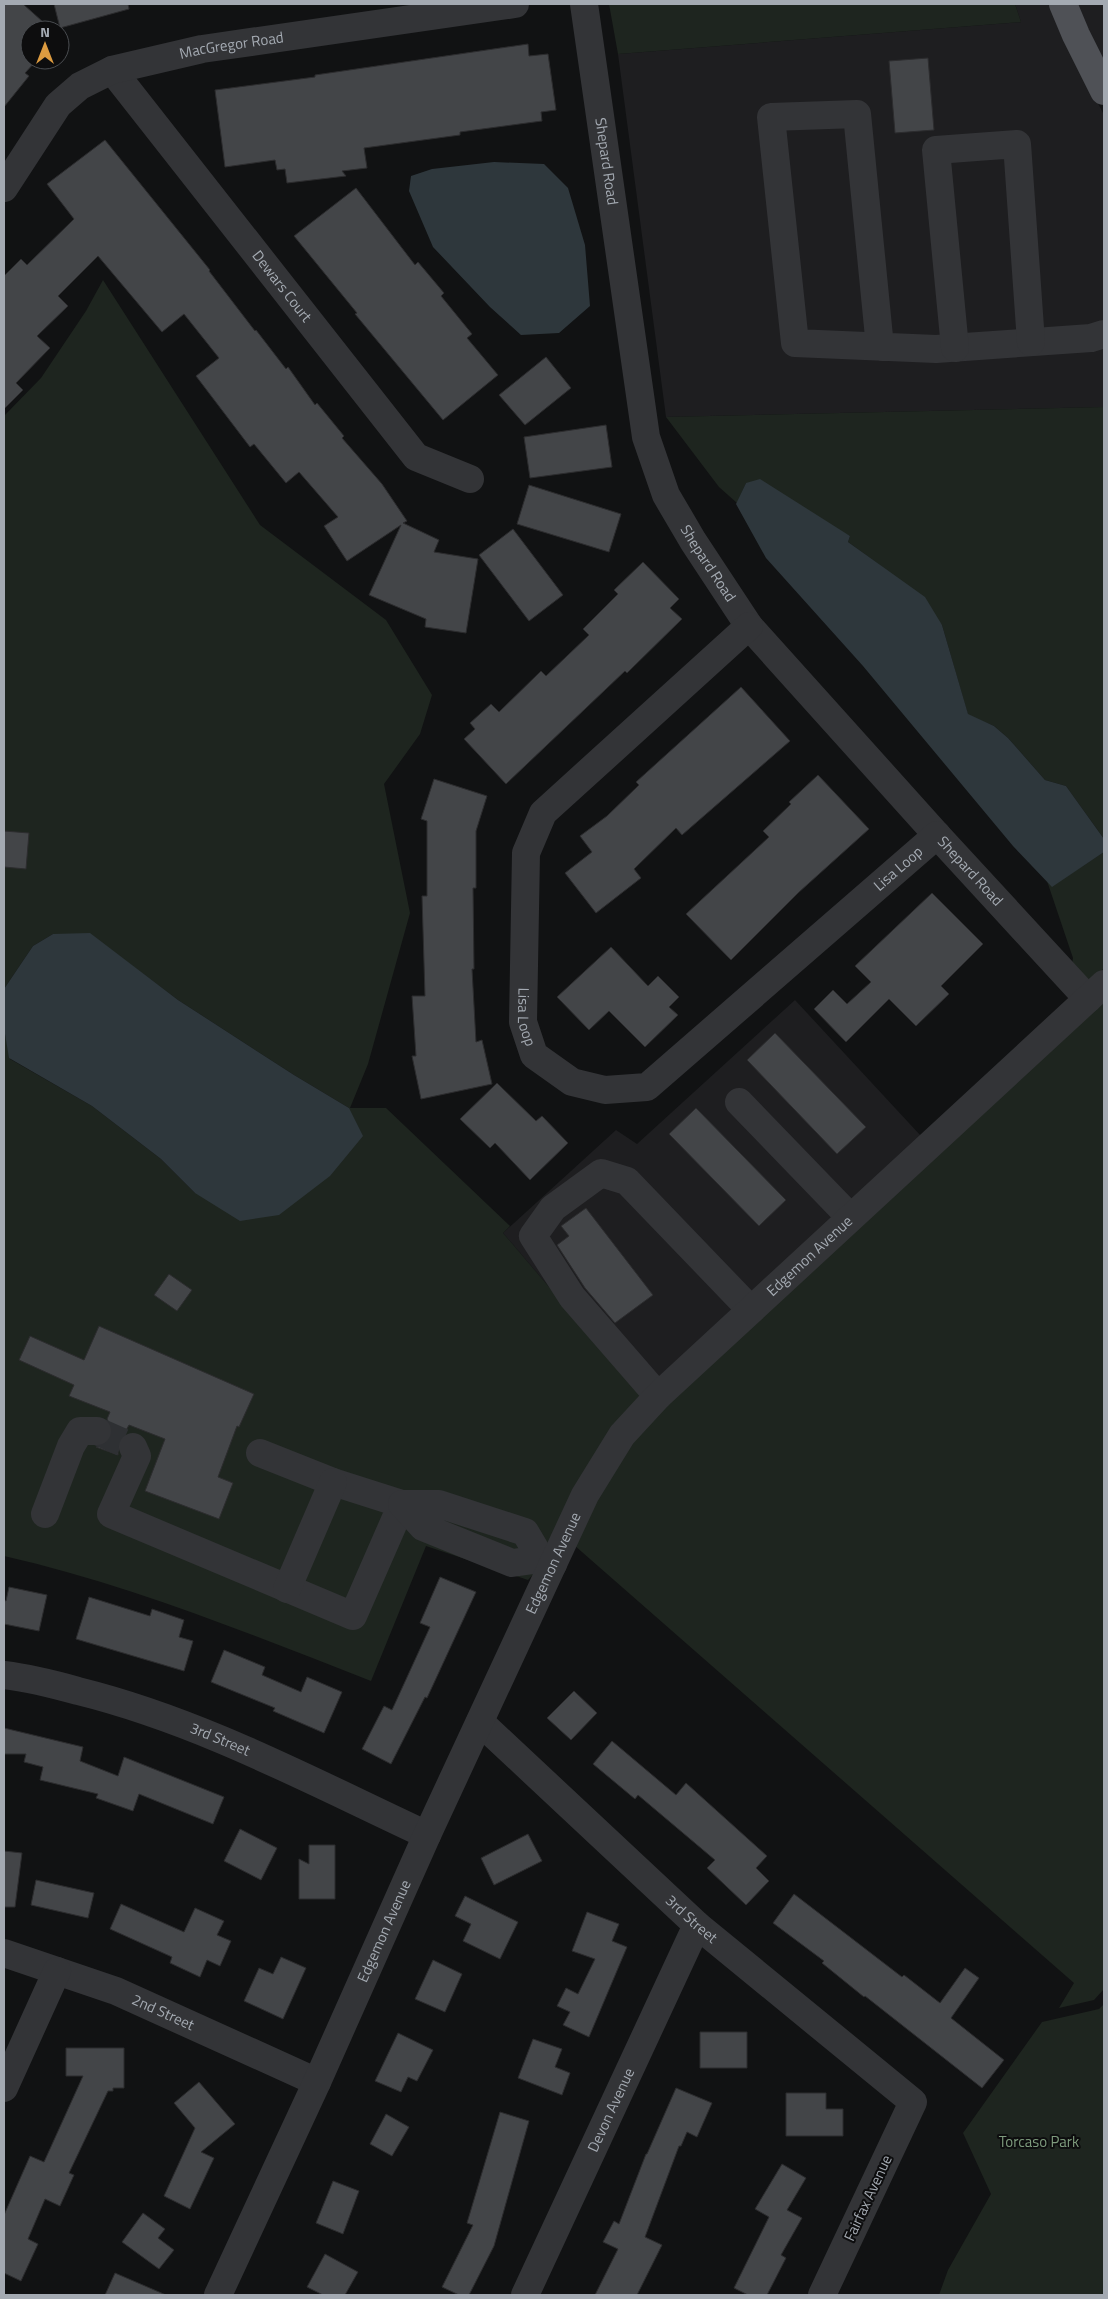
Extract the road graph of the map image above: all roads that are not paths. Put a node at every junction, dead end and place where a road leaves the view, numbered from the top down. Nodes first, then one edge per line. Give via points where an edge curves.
1 (515, 4) edge
2 (584, 4) edge
3 (1063, 4) edge
4 (112, 70) junction
5 (1104, 90) edge
6 (4, 188) edge
7 (1104, 334) edge
8 (1031, 342) junction
9 (880, 347) junction
10 (955, 348) junction
11 (470, 479) dead end
12 (749, 626) junction
13 (937, 835) junction
14 (1096, 992) edge
15 (739, 1102) dead end
16 (850, 1217) junction
17 (751, 1310) junction
18 (658, 1396) junction
19 (97, 1431) tunnel mouth
20 (133, 1447) dead end
21 (260, 1453) dead end
22 (333, 1482) junction
23 (402, 1504) junction
24 (45, 1514) dead end
25 (547, 1561) junction
26 (288, 1588) junction
27 (4, 1675) edge
28 (480, 1722) junction
29 (427, 1835) junction
30 (697, 1925) junction
31 (4, 1954) edge
32 (57, 1971) junction
33 (317, 2082) junction
34 (4, 2088) edge
35 (913, 2102) joint
36 (218, 2295) edge
37 (525, 2295) edge
38 (822, 2295) edge

1 - 4 street, MacGregor Road via 202,49
2 - 12 street, Shepard Road via 646,437 666,495
3 - 5 main road
4 - 6 street, MacGregor Road via 80,86 58,105
4 - 11 street, Dewars Court via 416,457
7 - 8 street via 1091,338
8 - 10 street
8 - 10 street via 1017,144 936,150
9 - 9 street via 857,114 771,117 795,343
9 - 10 street
12 - 13 street, Shepard Road
12 - 13 street, Lisa Loop via 543,813 526,853 523,1022 534,1055 572,1082 605,1090 647,1088
13 - 14 street, Shepard Road
14 - 16 street, Edgemon Avenue
15 - 16 street
16 - 17 street, Edgemon Avenue
17 - 18 street, Edgemon Avenue
17 - 18 street via 628,1181 601,1173 553,1208 533,1236 572,1296
18 - 25 street, Edgemon Avenue via 622,1435
19 - 24 street via 80,1431
20 - 26 street via 137,1456 111,1514
21 - 22 street
22 - 23 street
22 - 26 street
23 - 25 street via 439,1504 525,1532
23 - 26 street via 353,1616
25 - 28 street, Edgemon Avenue
27 - 29 street, 3rd Street via 118,1701 189,1725
28 - 29 street, Edgemon Avenue
28 - 30 street, 3rd Street
29 - 33 street, Edgemon Avenue
30 - 35 street, 3rd Street
30 - 37 street, Devon Avenue
31 - 32 street, 2nd Street
32 - 33 street, 2nd Street via 116,1991
32 - 34 street
33 - 36 street, Edgemon Avenue
35 - 38 street, Fairfax Avenue

